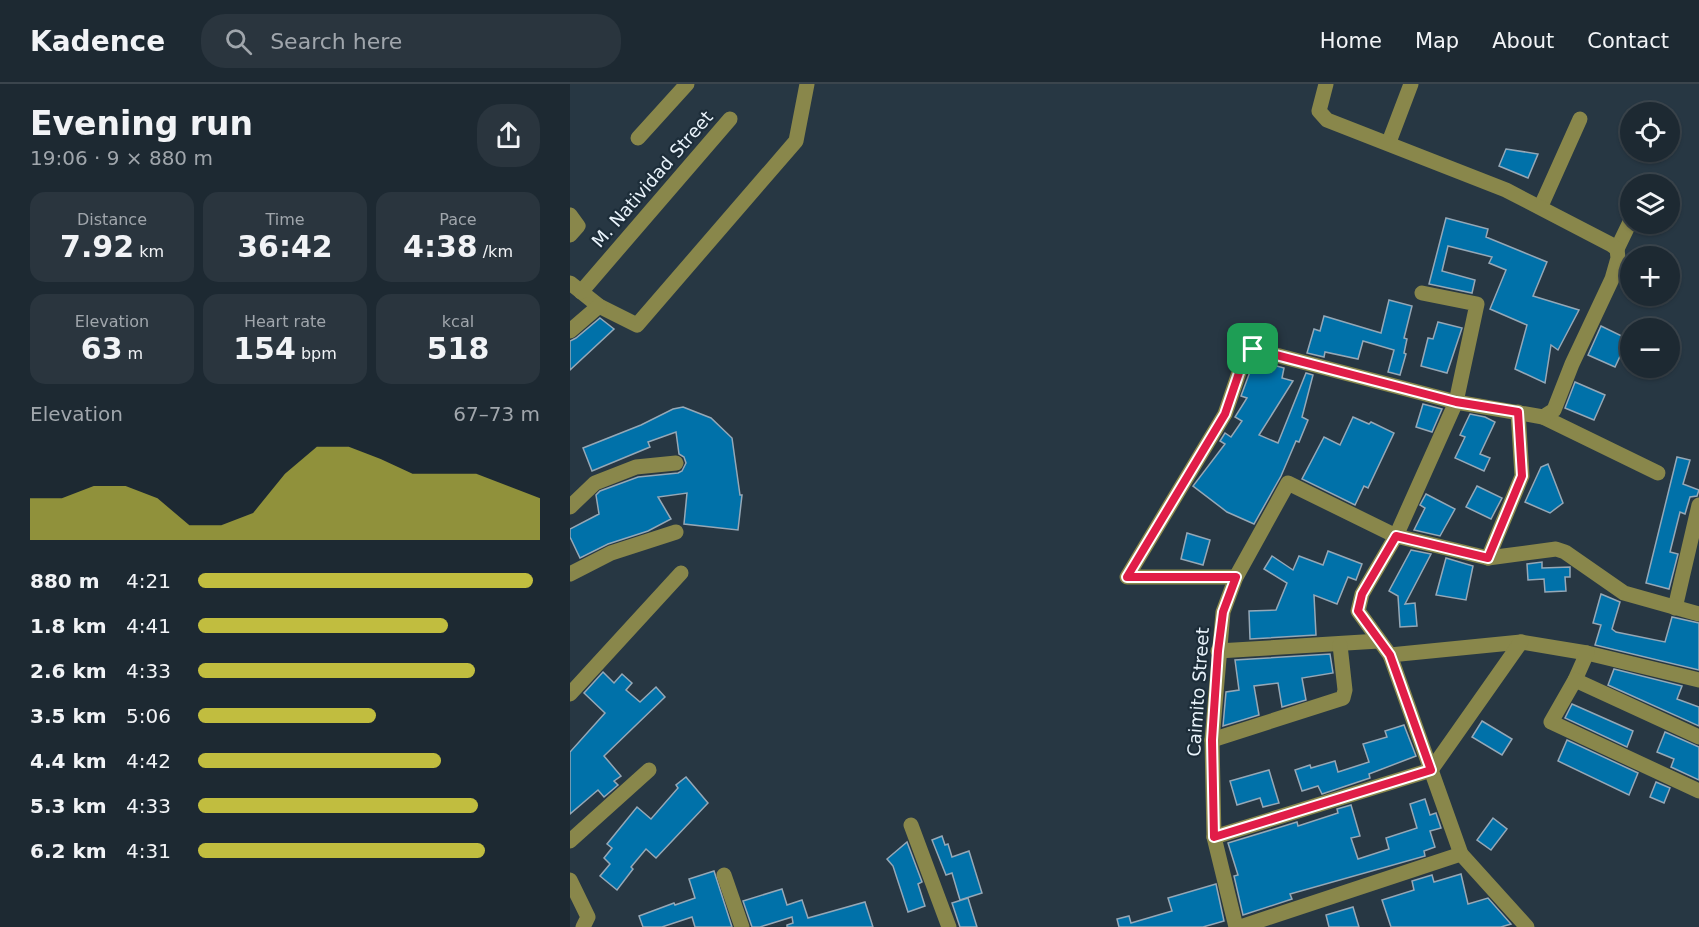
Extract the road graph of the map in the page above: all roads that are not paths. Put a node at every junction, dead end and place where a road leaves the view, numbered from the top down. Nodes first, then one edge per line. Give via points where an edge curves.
1 (687, 84) edge
2 (807, 84) edge
3 (1326, 84) edge
4 (1411, 84) edge
5 (730, 119) dead end
6 (1580, 119) dead end
7 (638, 138) dead end
8 (1389, 142) junction
9 (1541, 206) junction
10 (570, 215) edge
11 (1624, 234) edge
12 (570, 235) edge
13 (1617, 249) junction
14 (575, 287) edge
15 (1422, 293) dead end
16 (599, 306) junction
17 (570, 331) edge
18 (1456, 402) junction
19 (1518, 412) junction
20 (1543, 417) junction
21 (676, 463) dead end
22 (1658, 473) dead end
23 (1699, 505) edge
24 (570, 507) edge
25 (676, 532) dead end
26 (1396, 536) junction
27 (1694, 542) edge
28 (1488, 558) junction
29 (681, 573) dead end
30 (570, 574) edge
31 (1236, 577) junction
32 (1675, 608) junction
33 (1699, 614) edge
34 (1379, 640) junction
35 (1521, 642) junction
36 (1340, 645) junction
37 (1218, 651) junction
38 (1587, 653) junction
39 (1390, 655) junction
40 (1575, 680) junction
41 (1699, 680) edge
42 (570, 694) edge
43 (1699, 737) edge
44 (1212, 740) junction
45 (649, 770) dead end
46 (1431, 770) junction
47 (1699, 791) edge
48 (912, 825) dead end
49 (1214, 837) junction
50 (570, 841) edge
51 (1461, 854) junction
52 (724, 875) dead end
53 (570, 880) edge
54 (946, 926) edge
55 (583, 927) edge
56 (742, 927) edge
57 (1238, 927) edge
58 (1527, 927) edge

1 - 7 street
2 - 16 street via 796,141 637,325
3 - 8 street via 1319,111 1326,120
4 - 8 street
5 - 14 street, M. Natividad Street
6 - 9 street
8 - 9 street
9 - 13 street
10 - 12 street via 578,226
11 - 13 street
13 - 20 street via 1612,279 1554,410
14 - 16 street
15 - 18 street via 1477,304
16 - 17 street
18 - 19 street
18 - 26 street
18 - 31 street via 1253,349 1242,364 1225,414 1127,577
19 - 20 street
19 - 28 street via 1522,476
20 - 22 street
21 - 24 street via 636,467 595,483
23 - 27 street
25 - 30 street via 611,553
26 - 28 street, Caimito Street
26 - 31 street, Caimito Street via 1288,483
26 - 34 street via 1362,594 1358,611
27 - 32 street
28 - 32 street, Caimito Street via 1556,549 1624,593
29 - 42 street
31 - 37 street, Caimito Street via 1223,612
32 - 33 street, Caimito Street
34 - 36 street
34 - 39 street
35 - 38 street
35 - 39 street
35 - 46 street
36 - 37 street
36 - 44 street via 1343,698
37 - 44 street, Caimito Street
38 - 40 street
38 - 41 street
39 - 46 street
40 - 43 street
40 - 47 street via 1551,722
44 - 49 street, Caimito Street
45 - 50 street
46 - 49 street
46 - 51 street
48 - 54 street
49 - 57 street, Caimito Street
51 - 57 street
51 - 58 street
52 - 56 street
53 - 55 street via 588,917

